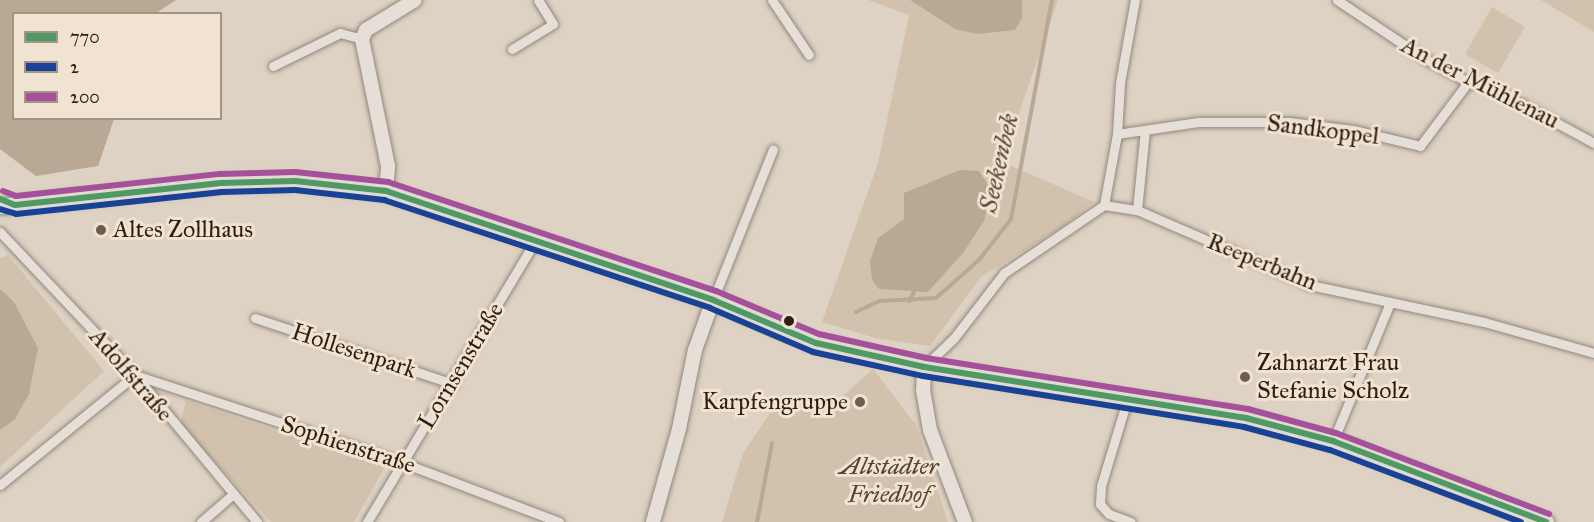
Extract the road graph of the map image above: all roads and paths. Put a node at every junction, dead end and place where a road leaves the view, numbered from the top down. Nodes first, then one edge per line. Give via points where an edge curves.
1 (415, 0) edge
2 (538, 0) edge
3 (772, 0) edge
4 (1135, 0) edge
5 (1337, 0) edge
6 (362, 39) junction
7 (512, 49) dead end
8 (809, 55) dead end
9 (273, 66) dead end
10 (1468, 82) junction
11 (1145, 130) junction
12 (1117, 134) junction
13 (1594, 144) edge
14 (773, 150) dead end
15 (386, 191) junction
16 (0, 199) edge
17 (1104, 205) junction
18 (8, 206) edge
19 (1137, 210) junction
20 (0, 232) edge
21 (535, 241) junction
22 (713, 300) junction
23 (1390, 303) junction
24 (255, 318) dead end
25 (1594, 353) edge
26 (924, 367) junction
27 (135, 375) junction
28 (453, 384) junction
29 (1128, 397) junction
30 (1333, 441) junction
31 (401, 462) junction
32 (0, 485) edge
33 (232, 495) junction
34 (201, 522) edge
35 (257, 522) edge
36 (367, 522) edge
37 (559, 522) edge
38 (653, 522) edge
39 (965, 522) edge
40 (1131, 522) edge
41 (1546, 522) edge

1 - 6 street via 366,30
2 - 7 street via 553,24
3 - 8 street
4 - 12 street via 1120,83
5 - 10 street, An der Mühlenau
6 - 9 street via 340,33
6 - 15 street via 388,166
10 - 11 street, Sandkoppel via 1420,146 1354,130 1289,122 1198,122
10 - 13 street, An der Mühlenau via 1489,86
11 - 12 street, Sandkoppel
11 - 19 street
12 - 17 street
14 - 22 street
15 - 18 main road via 295,181 232,183
15 - 21 main road
16 - 18 main road
17 - 19 street, Reeperbahn
17 - 26 street via 1004,273 954,338
19 - 23 street, Reeperbahn via 1310,285
20 - 27 street, Adolfstraße
21 - 22 main road
21 - 28 street, Lornsenstraße
22 - 26 main road via 816,343
22 - 38 street via 695,350 679,429
23 - 25 street, Reeperbahn via 1484,322
23 - 30 street
24 - 28 street, Hollesenpark
26 - 29 main road
26 - 39 street via 923,390 930,430
27 - 31 street, Sophienstraße
27 - 32 street
27 - 33 street, Adolfstraße
28 - 31 street, Lornsenstraße
29 - 30 main road via 1246,418
29 - 40 street via 1101,486 1100,504 1109,514
30 - 41 main road
31 - 36 street, Lornsenstraße
31 - 37 street, Sophienstraße
33 - 34 street
33 - 35 street, Adolfstraße

